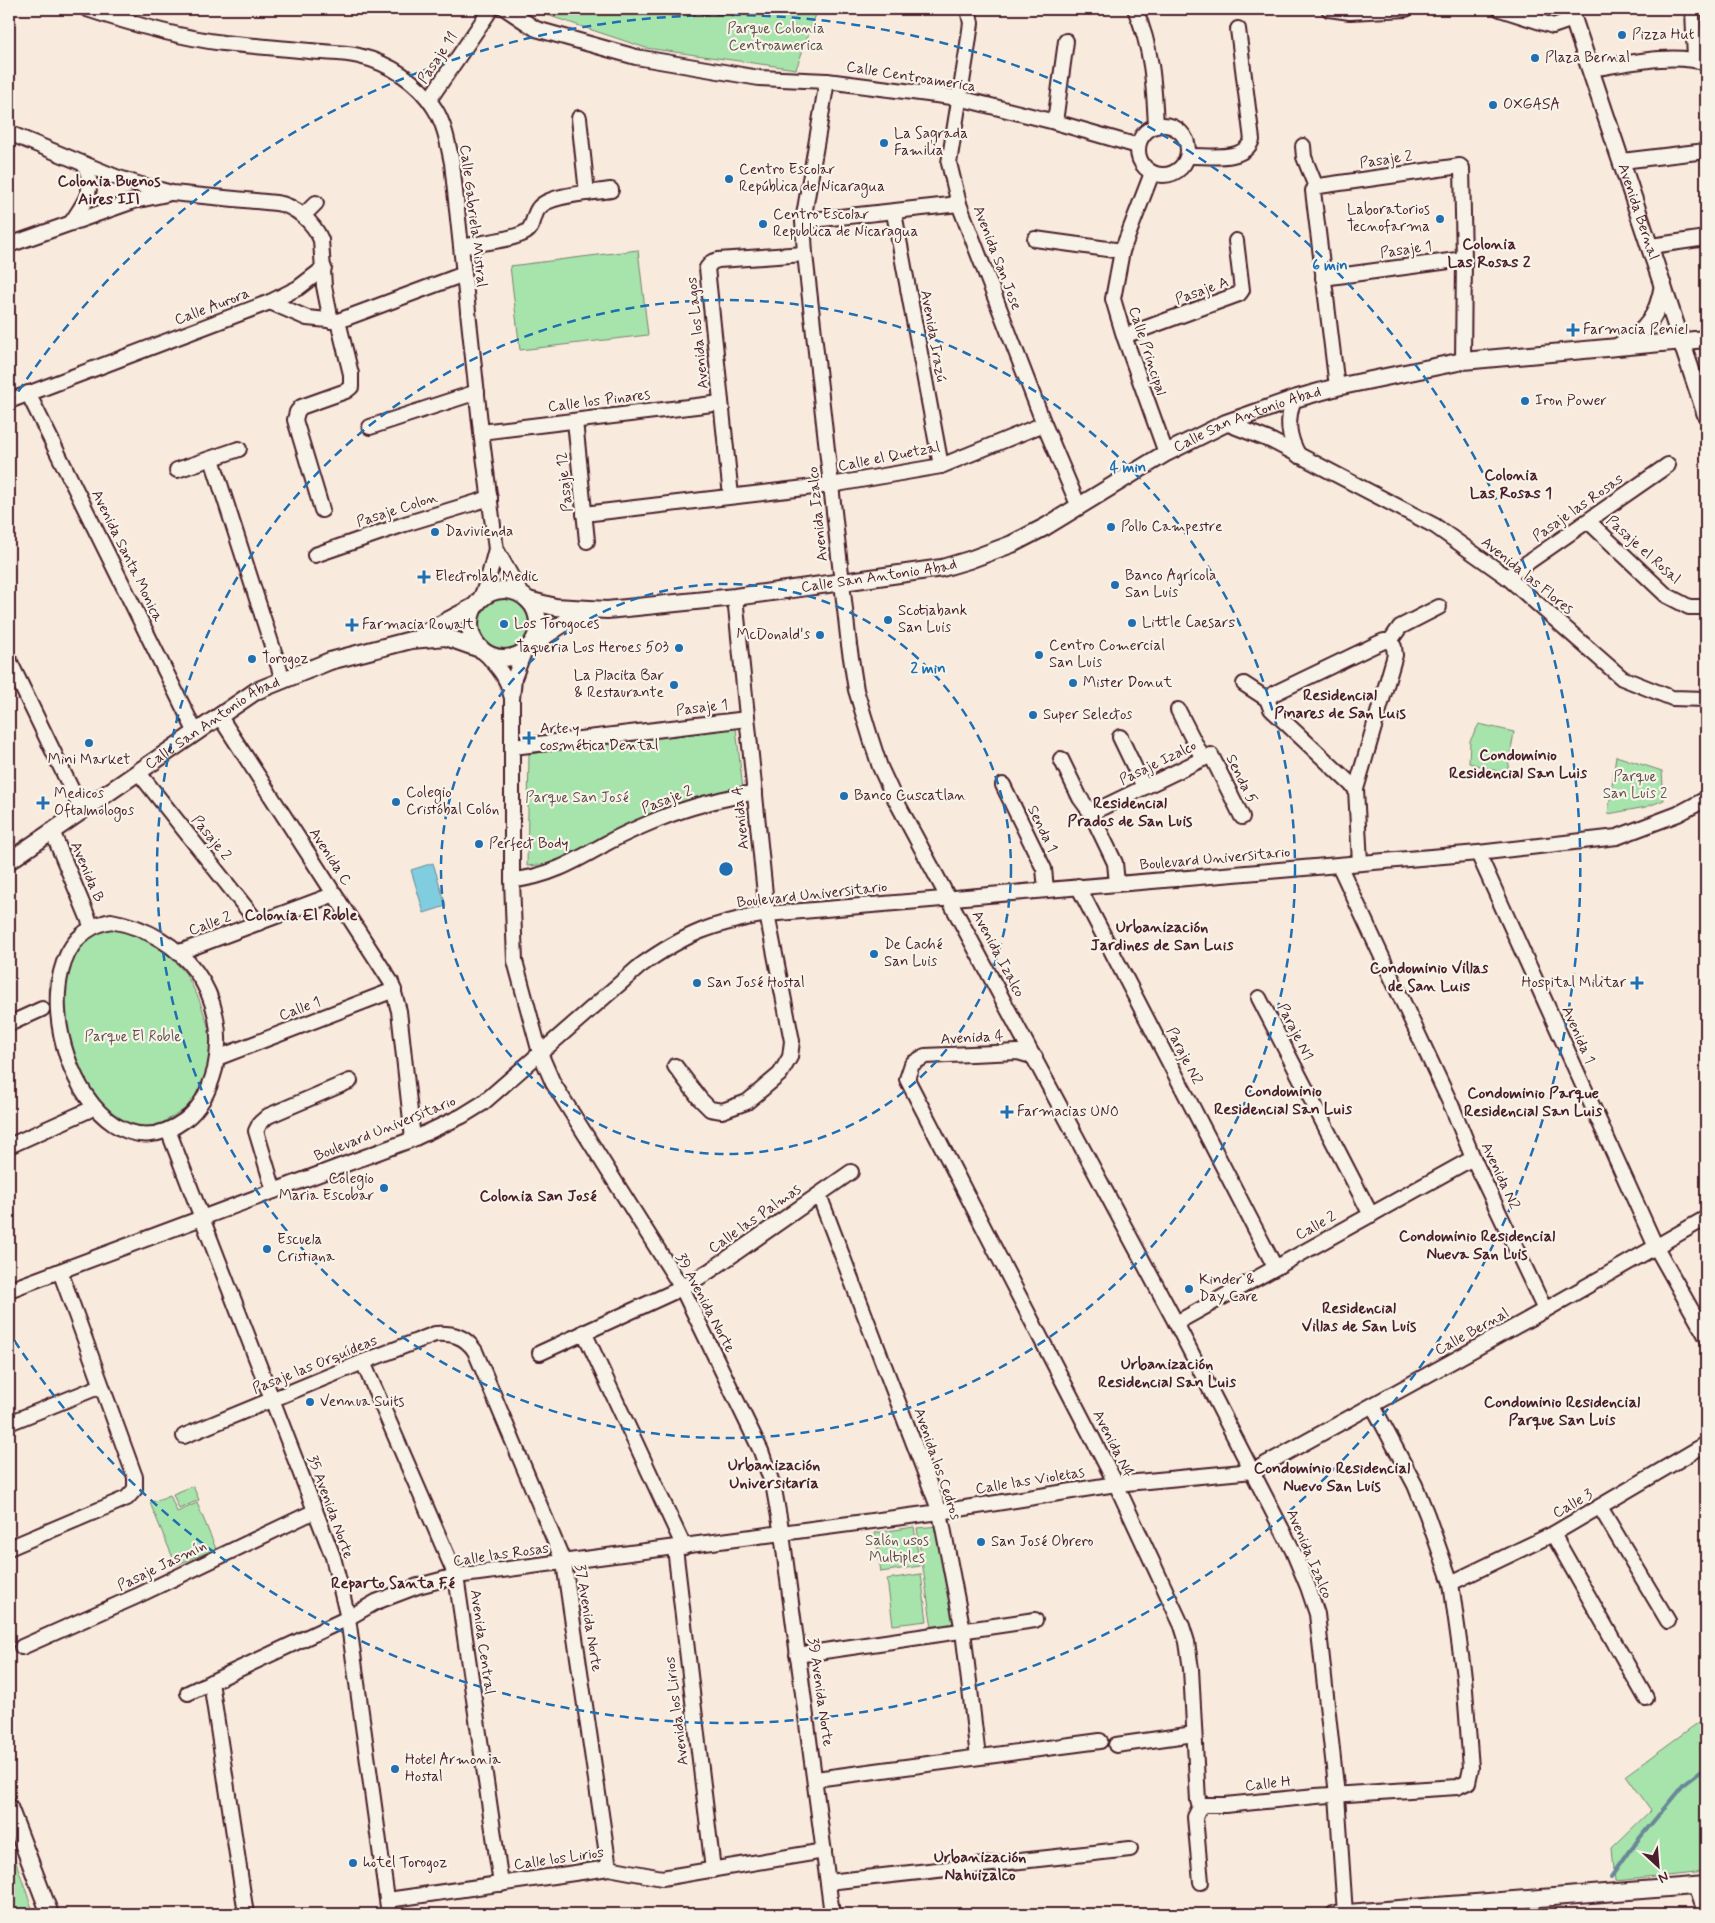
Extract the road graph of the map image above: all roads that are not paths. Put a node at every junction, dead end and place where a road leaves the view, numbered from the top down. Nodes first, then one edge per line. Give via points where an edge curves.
1 (87, 9) edge
2 (491, 9) edge
3 (506, 9) edge
4 (968, 9) edge
5 (1136, 9) edge
6 (1329, 9) edge
7 (1406, 9) edge
8 (1500, 9) edge
9 (1693, 9) edge
10 (1351, 10) edge
11 (1572, 14) edge
12 (1238, 29) dead end
13 (1066, 41) dead end
14 (1701, 61) edge
15 (1590, 69) junction
16 (827, 81) junction
17 (959, 98) junction
18 (429, 100) junction
19 (579, 118) dead end
20 (1055, 122) junction
21 (1156, 126) junction
22 (9, 133) edge
23 (1138, 146) junction
24 (1304, 146) dead end
25 (1706, 152) edge
26 (1188, 156) junction
27 (1622, 161) junction
28 (84, 164) junction
29 (1152, 173) junction
30 (1314, 189) junction
31 (611, 190) dead end
32 (172, 193) junction
33 (587, 193) junction
34 (316, 203) dead end
35 (959, 204) junction
36 (894, 213) junction
37 (303, 216) junction
38 (803, 221) junction
39 (71, 223) junction
40 (1706, 238) edge
41 (1035, 239) dead end
42 (1236, 241) dead end
43 (9, 245) edge
44 (1651, 246) junction
45 (462, 247) junction
46 (1122, 251) junction
47 (805, 254) junction
48 (1464, 258) junction
49 (324, 268) junction
50 (464, 274) junction
51 (1324, 278) junction
52 (1663, 282) junction
53 (270, 302) junction
54 (335, 321) junction
55 (1124, 336) junction
56 (1706, 339) edge
57 (1682, 342) junction
58 (1614, 348) junction
59 (1462, 361) junction
60 (1337, 387) junction
61 (477, 392) junction
62 (28, 393) junction
63 (1294, 399) junction
64 (9, 401) edge
65 (721, 402) junction
66 (1706, 415) edge
67 (575, 421) junction
68 (1044, 424) junction
69 (1226, 424) junction
70 (370, 427) dead end
71 (481, 432) junction
72 (239, 449) dead end
73 (1166, 453) junction
74 (1300, 456) junction
75 (212, 459) junction
76 (1668, 465) dead end
77 (940, 466) junction
78 (177, 470) dead end
79 (831, 485) junction
80 (730, 496) junction
81 (490, 498) junction
82 (1079, 507) junction
83 (322, 510) dead end
84 (584, 514) junction
85 (1588, 520) junction
86 (587, 541) dead end
87 (496, 549) junction
88 (315, 555) dead end
89 (1507, 577) junction
90 (841, 582) junction
91 (525, 597) junction
92 (735, 597) junction
93 (478, 603) junction
94 (1439, 607) dead end
95 (1706, 607) edge
96 (607, 610) junction
97 (410, 640) junction
98 (1390, 641) junction
99 (528, 648) junction
100 (483, 651) junction
101 (9, 660) edge
102 (283, 680) junction
103 (1244, 684) dead end
104 (512, 699) junction
105 (1267, 699) junction
106 (1706, 699) edge
107 (1178, 710) dead end
108 (220, 717) junction
109 (747, 719) junction
110 (196, 733) junction
111 (1120, 737) dead end
112 (513, 747) junction
113 (1207, 757) junction
114 (1061, 759) dead end
115 (139, 773) junction
116 (1003, 785) dead end
117 (1144, 787) junction
118 (1356, 789) junction
119 (755, 792) junction
120 (1706, 799) edge
121 (82, 810) junction
122 (1092, 813) junction
123 (1242, 817) dead end
124 (52, 831) junction
125 (1478, 853) junction
126 (9, 861) edge
127 (1360, 863) junction
128 (1340, 865) junction
129 (512, 880) junction
130 (1117, 883) junction
131 (1078, 886) junction
132 (1046, 889) junction
133 (335, 894) junction
134 (949, 898) junction
135 (767, 914) junction
136 (258, 924) junction
137 (91, 925) junction
138 (180, 952) junction
139 (56, 953) dead end
140 (394, 990) junction
141 (1259, 998) dead end
142 (42, 1009) dead end
143 (9, 1024) edge
144 (540, 1053) junction
145 (1034, 1057) junction
146 (217, 1058) junction
147 (912, 1064) joint
148 (676, 1066) dead end
149 (62, 1076) dead end
150 (350, 1082) dead end
151 (89, 1110) junction
152 (168, 1130) junction
153 (413, 1139) junction
154 (9, 1146) edge
155 (1473, 1158) junction
156 (851, 1172) dead end
157 (274, 1191) junction
158 (819, 1195) junction
159 (1371, 1215) junction
160 (202, 1217) junction
161 (1706, 1218) edge
162 (1656, 1247) junction
163 (1275, 1268) junction
164 (60, 1271) junction
165 (682, 1288) junction
166 (9, 1290) edge
167 (1545, 1310) junction
168 (1176, 1323) junction
169 (584, 1332) junction
170 (459, 1336) joint
171 (1706, 1336) edge
172 (540, 1353) dead end
173 (363, 1362) junction
174 (101, 1386) junction
175 (272, 1400) junction
176 (1373, 1406) junction
177 (9, 1423) edge
178 (184, 1436) dead end
179 (1706, 1444) edge
180 (1253, 1471) junction
181 (1116, 1484) junction
182 (1600, 1507) junction
183 (315, 1511) junction
184 (940, 1512) junction
185 (782, 1534) junction
186 (1553, 1534) junction
187 (9, 1548) edge
188 (679, 1548) junction
189 (564, 1563) junction
190 (456, 1576) junction
191 (1451, 1583) junction
192 (348, 1618) junction
193 (1035, 1620) dead end
194 (1668, 1621) dead end
195 (963, 1631) junction
196 (22, 1647) dead end
197 (797, 1655) junction
198 (211, 1682) junction
199 (188, 1693) dead end
200 (1646, 1698) dead end
201 (1194, 1734) junction
202 (1100, 1741) dead end
203 (1116, 1745) dead end
204 (978, 1757) junction
205 (816, 1779) junction
206 (1338, 1795) junction
207 (1201, 1805) junction
208 (9, 1807) edge
209 (1130, 1849) dead end
210 (824, 1851) junction
211 (610, 1868) junction
212 (713, 1870) junction
213 (828, 1882) junction
214 (1202, 1882) dead end
215 (501, 1884) junction
216 (1701, 1885) edge
217 (388, 1900) junction
218 (1706, 1911) edge
219 (50, 1914) edge
220 (246, 1914) edge
221 (389, 1914) edge
222 (832, 1914) edge
223 (1342, 1914) edge

1 - 18 street, Calle Gabriela Mistral via 167,34 222,43 359,56 386,65 410,80
2 - 18 street, Pasaje 11
3 - 16 street, Calle Centroamerica via 536,29 636,57 759,78
4 - 17 street, Avenida San Jose via 971,23
5 - 21 street via 1154,74
6 - 10 street
7 - 10 street
8 - 11 street via 1554,26
9 - 14 street
11 - 15 main road, Avenida Bernal
12 - 26 street via 1252,140 1246,150 1237,155
13 - 20 street
14 - 15 street via 1668,59
15 - 27 main road, Avenida Bernal
16 - 17 street, Calle Centroamerica
16 - 38 street, Avenida Izalco
17 - 20 street, Calle Centroamerica
17 - 35 street, Avenida San Jose via 950,164
18 - 45 street, Calle Gabriela Mistral via 447,136
19 - 33 street
20 - 23 street, Calle Centroamerica
21 - 23 street via 1146,132
21 - 26 street via 1168,125 1179,130 1186,139
22 - 28 street
23 - 29 street via 1140,162
24 - 30 street via 1304,158
25 - 27 street
26 - 29 street via 1176,172 1164,176
27 - 44 main road, Avenida Bernal
28 - 32 street
28 - 39 street via 90,190
29 - 46 street, Calle Principal
30 - 48 street, Pasaje 2 via 1460,166 1463,171
30 - 51 street
31 - 33 street
32 - 37 street via 282,204
32 - 39 street via 134,201
33 - 45 street via 543,203 526,232
34 - 37 street
35 - 36 street
35 - 68 street, Avenida San Jose
36 - 38 street
36 - 77 street, Avenida Irazú
37 - 49 street via 319,234
38 - 47 street, Avenida Izalco
39 - 43 street
40 - 44 street
41 - 46 street
42 - 55 street, Pasaje A via 1240,294
44 - 52 main road, Avenida Bernal
45 - 50 street, Calle Gabriela Mistral
46 - 55 street, Calle Principal via 1113,300
47 - 65 street, Avenida los Lagos via 718,260 707,268
47 - 79 street, Avenida Izalco
48 - 51 street, Pasaje 1
48 - 59 street
49 - 53 street via 298,288
49 - 54 street via 327,304
50 - 54 street, Calle Aurora
50 - 61 street, Calle Gabriela Mistral
51 - 60 street
52 - 57 main road, Avenida Bernal
52 - 58 main road via 1660,304 1649,323 1634,339
53 - 54 street, Calle Aurora via 307,318
53 - 62 street, Calle Aurora
54 - 83 street via 352,384 346,391 301,407 295,420
55 - 73 street, Calle Principal
56 - 57 main road, Calle San Antonio Abad
57 - 58 main road, Calle San Antonio Abad
57 - 66 main road, Avenida Bernal
58 - 59 main road, Calle San Antonio Abad
59 - 60 main road, Calle San Antonio Abad
60 - 63 main road, Calle San Antonio Abad
61 - 70 street
61 - 71 street, Calle Gabriela Mistral
62 - 64 street, Calle Aurora
62 - 110 street, Avenida Santa Monica
63 - 69 main road, Calle San Antonio Abad
63 - 74 street via 1289,416 1289,434
65 - 67 street, Calle los Pinares
65 - 80 street, Avenida los Lagos
67 - 71 street, Calle los Pinares
67 - 84 street, Pasaje 12
68 - 77 street, Calle el Quetzal
68 - 82 street, Avenida San Jose
69 - 73 main road, Calle San Antonio Abad
69 - 74 street, Avenida las Flores via 1253,432
71 - 81 street, Calle Gabriela Mistral
72 - 75 street
73 - 82 main road, Calle San Antonio Abad
74 - 89 street, Avenida las Flores via 1435,526
75 - 78 street
75 - 102 street
76 - 85 street, Pasaje las Rosas
77 - 79 street, Calle el Quetzal
79 - 80 street, Calle el Quetzal
79 - 90 street, Avenida Izalco
80 - 84 street, Calle el Quetzal
81 - 87 street, Calle Gabriela Mistral
81 - 88 street, Pasaje Colon
82 - 90 main road, Calle San Antonio Abad via 1012,544 970,560 942,568
84 - 86 street, Pasaje 12
85 - 89 street, Pasaje las Rosas
85 - 95 street, Pasaje el Rosal via 1666,595 1689,608
87 - 91 street, Calle Gabriela Mistral
87 - 93 street, Calle Gabriela Mistral
89 - 106 street, Avenida las Flores via 1622,678 1672,698
90 - 92 main road, Calle San Antonio Abad
90 - 134 street, Avenida Izalco via 856,690 880,766
91 - 93 main road via 510,590 501,590 490,593
91 - 96 main road, Calle San Antonio Abad via 554,607
91 - 99 main road via 535,609 538,620 538,632
92 - 96 main road, Calle San Antonio Abad
92 - 109 street, Avenida A
93 - 97 main road, Calle San Antonio Abad
93 - 100 main road via 470,619 470,627 472,638
94 - 98 street via 1400,627
96 - 99 main road, Calle San Antonio Abad via 567,621
97 - 100 main road, Calle San Antonio Abad via 446,637
97 - 102 main road, Calle San Antonio Abad via 330,661
98 - 105 street via 1375,645
98 - 118 street via 1394,655
99 - 100 main road via 504,659
99 - 104 street, 39 Avenida Norte via 514,678
100 - 104 street, 39 Avenida Norte via 504,676
101 - 121 street
102 - 108 main road, Calle San Antonio Abad via 256,691
103 - 105 street
104 - 112 street, 39 Avenida Norte
105 - 118 street via 1271,709
107 - 113 street, Senda 5
108 - 110 main road, Calle San Antonio Abad
108 - 133 street, Avenida C
109 - 112 street, Pasaje 1
109 - 119 street, Avenida A
110 - 115 main road, Calle San Antonio Abad
111 - 117 street
112 - 129 street, 39 Avenida Norte
113 - 117 street, Pasaje Izalco
113 - 123 street, Senda 5
114 - 122 street via 1080,798
115 - 121 main road, Calle San Antonio Abad
115 - 136 street, Pasaje 2
116 - 132 street, Senda 1 via 1044,869
117 - 122 street, Pasaje Izalco
118 - 127 street
119 - 129 street, Pasaje 2 via 705,803 659,819 579,860 552,871
119 - 135 street, Avenida A
120 - 125 street, Boulevard Universitario via 1678,814 1616,837
121 - 124 main road, Calle San Antonio Abad
122 - 130 street via 1115,863
124 - 126 main road, Calle San Antonio Abad
124 - 137 street, Avenida B
125 - 127 street, Boulevard Universitario
125 - 162 street, Avenida 1
127 - 128 street, Boulevard Universitario
128 - 130 street, Boulevard Universitario
128 - 155 street, Avenida N2
129 - 144 street, 39 Avenida Norte via 515,961
130 - 131 street, Boulevard Universitario
131 - 132 street, Boulevard Universitario
131 - 163 street, Paraje N2
132 - 134 street, Boulevard Universitario
133 - 136 street, Calle 2
133 - 140 street, Avenida C
134 - 135 street, Boulevard Universitario
134 - 145 street, Avenida Izalco
135 - 144 street, Boulevard Universitario via 709,926 663,950 616,986
135 - 148 street, Avenida A via 792,1041 790,1057 780,1074 747,1102 722,1111 710,1109 700,1100
136 - 138 street, Calle 2
137 - 138 street via 111,921 125,924 155,935
137 - 139 street via 76,933
138 - 146 street via 201,978 212,1001 218,1032
140 - 146 street, Calle 1
140 - 153 street, Avenida C
141 - 159 street, Paraje N1
142 - 143 street
144 - 153 street, Boulevard Universitario via 483,1103
144 - 165 street, 39 Avenida Norte via 553,1084
145 - 147 street, Avenida 4 via 1018,1052 925,1056
145 - 168 street, Avenida Izalco
146 - 152 street via 211,1083 197,1108
147 - 181 street, Avenida N4 via 907,1079
149 - 151 street
150 - 157 street via 268,1116 260,1123 256,1131
151 - 152 street via 120,1130 138,1134
151 - 154 street
152 - 160 street, 35 Avenida Norte
153 - 157 street, Boulevard Universitario
155 - 159 street, Calle 2
155 - 167 street, Avenida N2
156 - 158 street, Calle las Palmas
157 - 160 street, Boulevard Universitario
158 - 165 street, Calle las Palmas
158 - 184 street, Avenida los Cedros
159 - 163 street, Calle 2
160 - 164 street, Boulevard Universitario
160 - 175 street, 35 Avenida Norte
161 - 162 street, Calle Bernal
162 - 167 street, Calle Bernal
162 - 171 street, Avenida 1
163 - 168 street, Calle 2
164 - 166 street, Boulevard Universitario
164 - 174 street
165 - 169 street, Calle las Palmas
165 - 185 street, 39 Avenida Norte via 761,1450 774,1489
167 - 176 street, Calle Bernal
168 - 180 street, Avenida Izalco
169 - 172 street, Calle las Palmas
169 - 188 street, Avenida los Lirios
170 - 173 street, Pasaje las Orquídeas via 435,1334
170 - 189 street, 37 Avenida Norte via 468,1341 475,1351
173 - 175 street, Pasaje las Orquídeas
173 - 190 street, Avenida Central
174 - 177 street
174 - 187 street via 135,1477 135,1489 127,1498
175 - 178 street, Pasaje las Orquídeas
175 - 183 street, 35 Avenida Norte
176 - 180 street, Calle Bernal
176 - 191 street via 1414,1485
179 - 182 street, Calle 3
180 - 181 street, Calle las Violetas
180 - 206 street, Avenida Izalco via 1293,1551 1317,1614
181 - 184 street, Calle las Violetas
181 - 201 street, Avenida N4 via 1182,1626 1190,1659
182 - 186 street, Calle 3
182 - 194 street
183 - 192 street, 35 Avenida Norte via 333,1557
183 - 196 street, Pasaje Jasmín
184 - 185 street, Calle las Violetas
184 - 195 street, Avenida los Cedros
185 - 188 street, Calle las Rosas
185 - 197 street, 39 Avenida Norte
186 - 191 street, Calle 3
186 - 200 street
188 - 189 street, Calle las Rosas
188 - 212 street, Avenida los Lirios
189 - 190 street, Calle las Rosas
189 - 211 street, 37 Avenida Norte
190 - 192 street, Calle las Rosas via 404,1590
190 - 215 street, Avenida Central
191 - 206 street, Calle H via 1464,1677 1471,1768 1468,1782 1457,1786
192 - 198 street, Calle las Rosas
192 - 217 street, 35 Avenida Norte
193 - 195 street
195 - 197 street
195 - 204 street, Avenida los Cedros
197 - 205 street, 39 Avenida Norte
198 - 199 street, Calle las Rosas
198 - 220 street
201 - 203 street
201 - 207 street, Avenida N4 via 1198,1801
202 - 204 street
204 - 205 street
205 - 210 street, 39 Avenida Norte
206 - 207 street, Calle H
206 - 223 street, Avenida Izalco
207 - 214 street via 1195,1817
208 - 219 main road
209 - 213 street
210 - 212 street, Calle los Lirios
210 - 213 street, 39 Avenida Norte
211 - 212 street, Calle los Lirios via 662,1878
211 - 215 street, Calle los Lirios
213 - 222 street, 39 Avenida Norte
215 - 217 street, Calle los Lirios
216 - 218 street via 1701,1904
216 - 223 main road
217 - 221 street, 35 Avenida Norte

